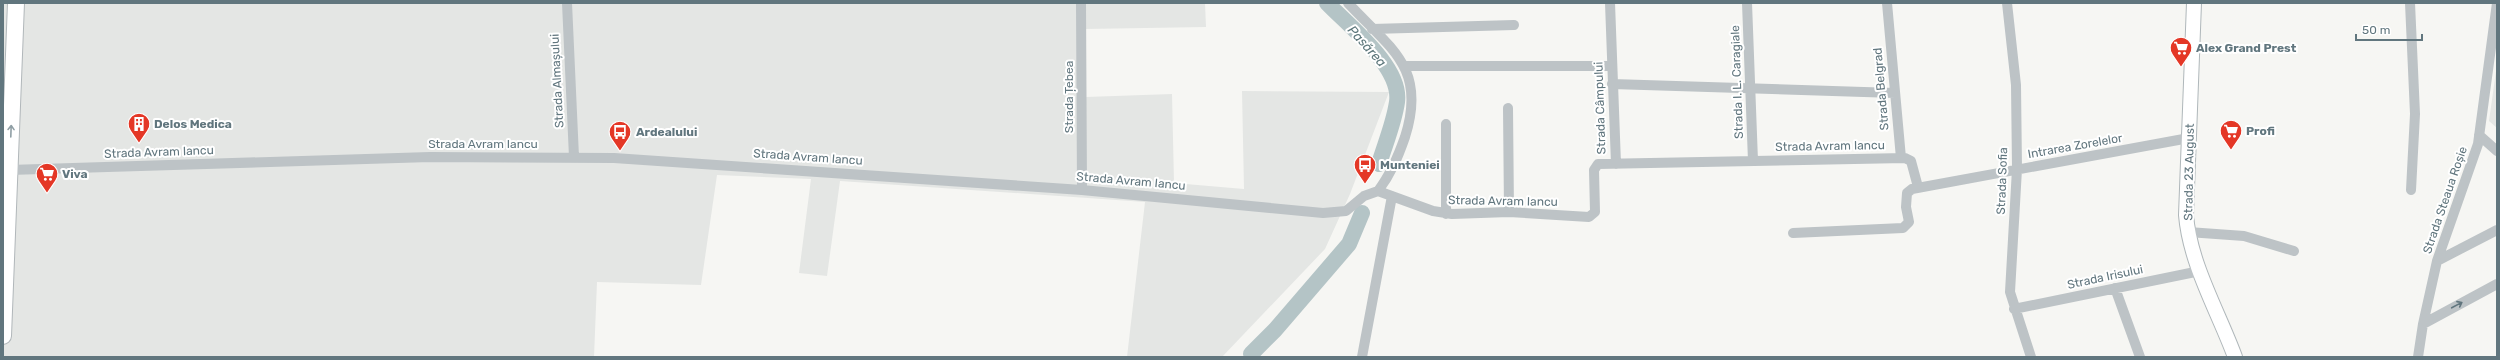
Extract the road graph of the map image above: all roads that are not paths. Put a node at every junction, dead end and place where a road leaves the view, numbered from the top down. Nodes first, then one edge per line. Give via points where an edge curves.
1 (16, 3) edge
2 (567, 3) edge
3 (1081, 3) edge
4 (1348, 3) edge
5 (1610, 3) edge
6 (1747, 3) edge
7 (1887, 3) edge
8 (2007, 3) edge
9 (2194, 3) edge
10 (2410, 3) edge
11 (2497, 3) edge
12 (1514, 25) dead end
13 (1372, 29) junction
14 (1405, 66) junction
15 (1612, 66) junction
16 (1612, 84) junction
17 (1750, 88) junction
18 (1895, 93) junction
19 (1508, 108) dead end
20 (1446, 124) dead end
21 (2479, 135) junction
22 (2189, 138) junction
23 (2497, 151) edge
24 (574, 158) junction
25 (1901, 158) junction
26 (1753, 161) junction
27 (1616, 164) junction
28 (2017, 169) junction
29 (9, 170) junction
30 (1918, 187) junction
31 (1082, 190) junction
32 (2411, 190) dead end
33 (1378, 191) junction
34 (1392, 196) junction
35 (1509, 212) junction
36 (1446, 214) junction
37 (1593, 216) joint
38 (2497, 230) edge
39 (2188, 232) junction
40 (1793, 233) dead end
41 (2294, 251) dead end
42 (2438, 261) junction
43 (2200, 271) junction
44 (2497, 284) edge
45 (2115, 288) junction
46 (2014, 309) junction
47 (2423, 324) junction
48 (3, 336) edge
49 (1362, 357) edge
50 (2031, 357) edge
51 (2140, 357) edge
52 (2235, 357) edge
53 (2418, 357) edge

29 -> 1 main road
2 - 24 street, Strada Almașului
3 - 31 street, Strada Țebea
4 - 13 street
5 - 15 street, Strada Câmpului
6 - 17 street, Strada I. L. Caragiale
7 - 18 street, Strada Belgrad
8 - 28 street, Strada Sofia via 2016,85
9 - 22 main road, Strada 23 August
10 - 32 street via 2415,114
11 - 21 street, Strada Steaua Roșie
12 - 13 street
13 - 14 street
14 - 15 street
14 - 33 street via 1412,89 1412,111 1395,166
15 - 16 street, Strada Câmpului
16 - 17 street
16 - 27 street, Strada Câmpului
17 - 18 street
17 - 26 street, Strada I. L. Caragiale
18 - 25 street, Strada Belgrad
19 - 35 street
20 - 36 street
21 - 23 street
21 - 42 street, Strada Steaua Roșie via 2473,161
22 - 28 street, Intrarea Zorelelor
22 - 39 main road, Strada 23 August
24 - 29 street, Strada Avram Iancu via 430,158
24 - 31 street, Strada Avram Iancu via 664,161
25 - 26 street, Strada Avram Iancu
25 - 30 street via 1911,161
26 - 27 street, Strada Avram Iancu
27 - 37 street, Strada Câmpului via 1595,166
28 - 30 street, Intrarea Zorelelor
28 - 46 street, Strada Sofia via 2010,280
29 - 48 main road
30 - 40 street via 1907,193 1906,207 1910,219 1906,227
31 - 33 street, Strada Avram Iancu via 1331,213 1346,211 1364,196
33 - 34 street, Strada Avram Iancu
34 - 36 street, Strada Avram Iancu
34 - 49 street
35 - 36 street, Strada Avram Iancu
35 - 37 street, Strada Avram Iancu
38 - 42 street
39 - 41 street via 2244,236
39 - 43 main road, Strada 23 August
42 - 47 street, Strada Steaua Roșie
43 - 45 street, Strada Irisului
43 - 52 main road, Strada 23 August
47 -> 44 street
45 - 46 street, Strada Irisului
45 - 51 street
46 - 50 street, Strada Sofia
47 - 53 street, Strada Steaua Roșie

